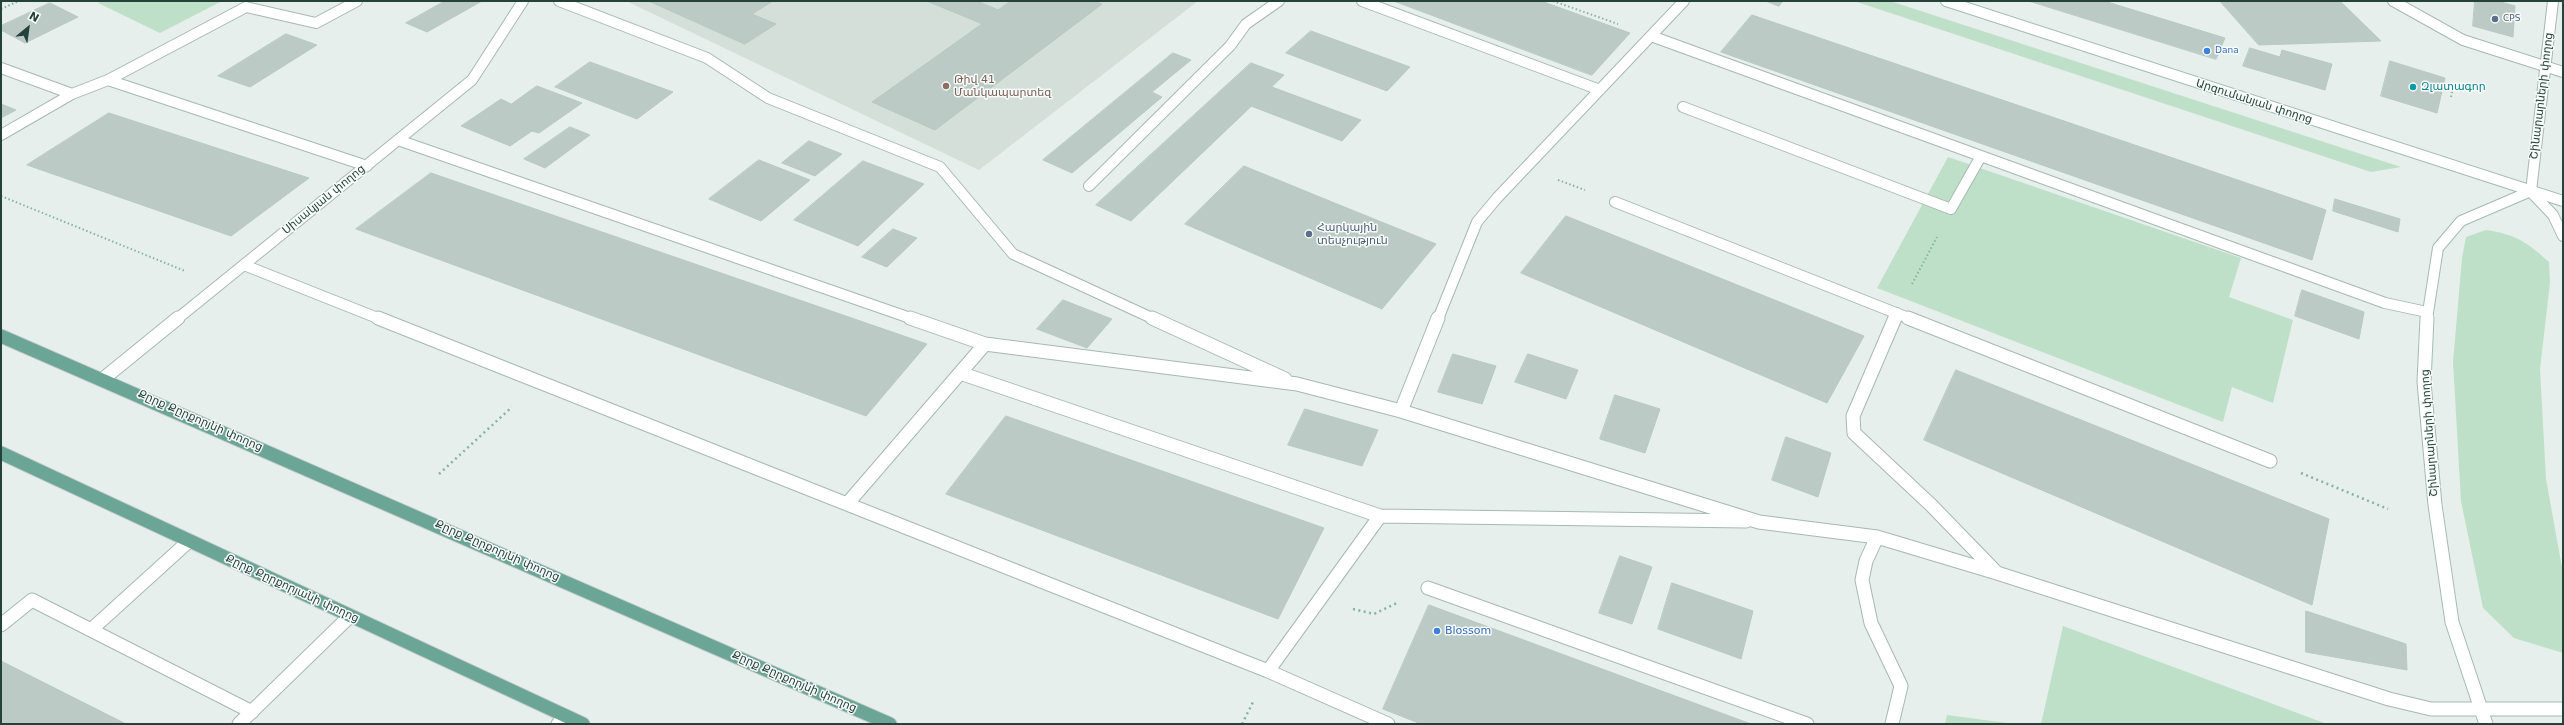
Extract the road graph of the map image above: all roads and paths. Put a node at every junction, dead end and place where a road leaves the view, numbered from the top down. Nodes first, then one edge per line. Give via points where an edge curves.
1 (18, 1) edge
2 (358, 1) edge
3 (523, 1) edge
4 (559, 1) edge
5 (1279, 1) edge
6 (1362, 1) edge
7 (1553, 1) edge
8 (1684, 1) edge
9 (1946, 1) edge
10 (2393, 1) edge
11 (2553, 1) edge
12 (1, 10) edge
13 (1651, 36) junction
14 (2546, 66) junction
15 (1, 68) edge
16 (2563, 72) edge
17 (108, 80) junction
18 (2453, 86) dead end
19 (1600, 90) junction
20 (72, 94) junction
21 (2451, 97) dead end
22 (1683, 107) dead end
23 (1, 135) edge
24 (398, 140) junction
25 (1981, 156) junction
26 (367, 166) junction
27 (1526, 167) junction
28 (1089, 186) dead end
29 (2531, 191) junction
30 (1, 196) edge
31 (2563, 201) edge
32 (1615, 202) joint
33 (1951, 209) junction
34 (2563, 236) edge
35 (244, 265) junction
36 (189, 272) dead end
37 (2427, 312) junction
38 (1897, 313) junction
39 (1, 336) edge
40 (985, 344) junction
41 (960, 373) junction
42 (103, 379) junction
43 (540, 382) junction
44 (1297, 384) junction
45 (1401, 411) junction
46 (1, 453) edge
47 (2270, 461) joint
48 (439, 474) dead end
49 (847, 504) junction
50 (2388, 509) dead end
51 (1380, 516) junction
52 (1759, 522) junction
53 (1877, 537) junction
54 (189, 541) junction
55 (1997, 573) junction
56 (1428, 588) joint
57 (1319, 601) junction
58 (350, 616) junction
59 (1, 625) edge
60 (92, 629) junction
61 (1268, 671) junction
62 (2481, 708) junction
63 (2563, 709) edge
64 (252, 712) junction
65 (562, 720) edge
66 (239, 724) edge
67 (583, 724) edge
68 (890, 724) edge
69 (1388, 724) edge
70 (1807, 724) edge
71 (1892, 724) edge
72 (2486, 724) edge

1 - 12 path
2 - 17 main road via 316,23 246,7
3 - 24 main road, Սիսակյան փողոց via 472,80
4 - 44 main road via 707,58 768,98 940,166 1013,254
5 - 28 main road via 1246,24 1230,46
6 - 19 main road
7 - 13 path
8 - 13 main road
9 - 29 main road, Արզումանյան փողոց
10 - 14 main road via 2463,40
11 - 14 main road, Շինարարների փողոց
13 - 19 main road
13 - 25 main road
14 - 16 main road
14 - 29 main road, Շինարարների փողոց
15 - 20 main road
17 - 20 main road
17 - 26 main road
18 - 21 path
19 - 27 main road
20 - 23 main road
22 - 33 main road
24 - 26 main road, Սիսակյան փողոց
24 - 40 main road
25 - 33 main road
25 - 37 main road via 2385,303
26 - 35 main road, Սիսակյան փողոց
27 - 32 path
27 - 45 main road via 1477,222
29 - 31 main road, Արզումանյան փողոց
29 - 34 main road via 2553,215
29 - 37 main road, Շինարարների փողոց via 2461,221 2438,248
30 - 36 path
32 - 38 main road
33 - 38 path
35 - 42 main road, Սիսակյան փողոց
35 - 43 main road
37 - 62 main road, Շինարարների փողոց via 2424,382 2435,505 2452,622
38 - 47 main road
38 - 55 main road via 1853,416 1854,433 1931,505
39 - 42 main road
40 - 41 main road
40 - 44 main road
41 - 49 main road
41 - 51 main road
42 - 68 main road, Քըրք Քըրքորյնի փողոց
43 - 48 path
43 - 49 main road
44 - 45 main road
45 - 52 main road
46 - 54 main road, Քըրք Քըրքորյանի փողոց
47 - 50 path
49 - 61 main road
51 - 52 main road
51 - 57 main road
52 - 53 main road
53 - 55 main road
53 - 71 main road via 1866,561 1862,580 1871,623 1901,686
54 - 58 main road, Քըրք Քըրքորյանի փողոց
54 - 60 main road
55 - 62 main road via 2389,699 2431,709
56 - 57 path via 1374,614
56 - 70 main road
57 - 61 main road
58 - 64 main road
58 - 65 main road, Քըրք Քըրքորյանի փողոց
59 - 60 main road via 32,600
60 - 64 main road
61 - 69 main road
62 - 63 main road
62 - 72 main road, Շինարարների փողոց
64 - 66 main road
65 - 67 main road, Քըրք Քըրքորյանի փողոց

